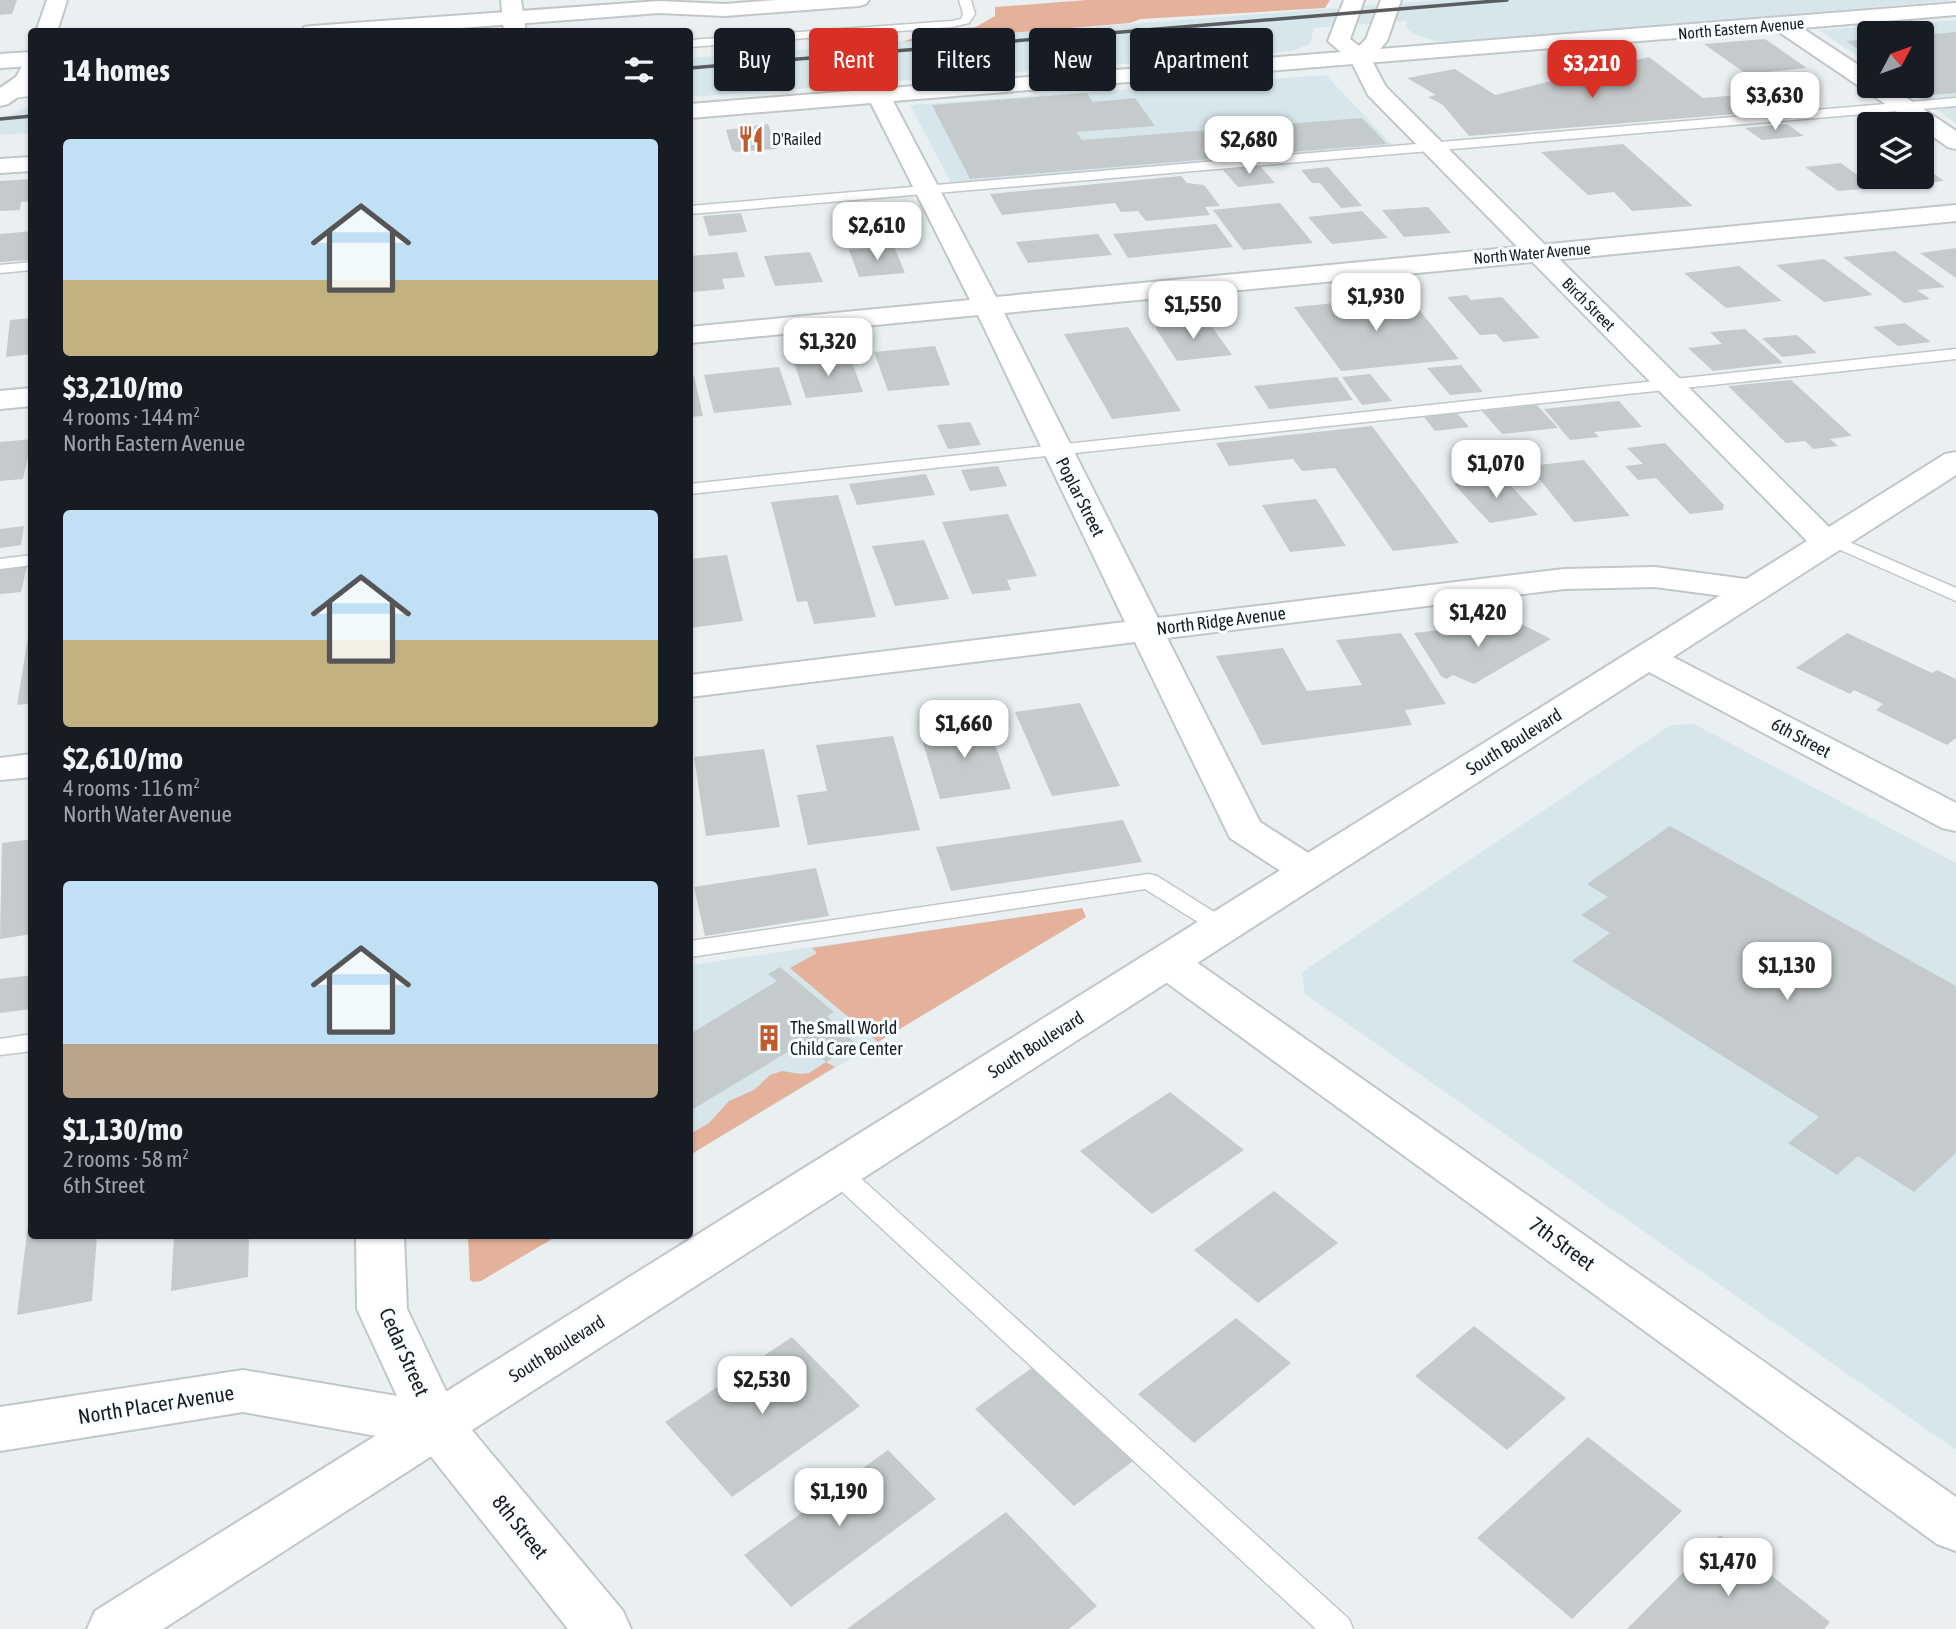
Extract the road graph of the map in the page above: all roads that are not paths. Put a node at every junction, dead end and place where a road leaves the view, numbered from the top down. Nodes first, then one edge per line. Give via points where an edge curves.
1 (57, 0) edge
2 (859, 0) edge
3 (965, 0) edge
4 (1354, 0) edge
5 (1391, 0) edge
6 (734, 6) edge
7 (1956, 9) edge
8 (513, 16) edge
9 (1783, 24) junction
10 (47, 28) edge
11 (362, 28) edge
12 (596, 28) edge
13 (693, 44) edge
14 (1360, 58) junction
15 (28, 59) edge
16 (0, 61) edge
17 (1857, 74) edge
18 (28, 75) edge
19 (28, 93) edge
20 (3, 96) edge
21 (879, 96) junction
22 (1892, 98) edge
23 (1956, 102) edge
24 (1905, 107) junction
25 (693, 111) edge
26 (1956, 142) edge
27 (1433, 147) junction
28 (28, 164) edge
29 (0, 166) edge
30 (928, 190) junction
31 (693, 210) edge
32 (1956, 213) edge
33 (1538, 252) junction
34 (28, 266) edge
35 (0, 269) edge
36 (987, 306) junction
37 (693, 335) edge
38 (1956, 354) edge
39 (1669, 386) junction
40 (28, 397) edge
41 (0, 400) edge
42 (1056, 450) junction
43 (1956, 461) edge
44 (693, 489) edge
45 (1830, 542) junction
46 (28, 560) edge
47 (0, 564) edge
48 (1753, 590) junction
49 (1956, 595) edge
50 (1145, 630) junction
51 (1647, 657) junction
52 (693, 685) edge
53 (28, 766) edge
54 (0, 769) edge
55 (1956, 819) edge
56 (1310, 872) junction
57 (1222, 927) junction
58 (693, 950) edge
59 (1167, 962) junction
60 (28, 1043) edge
61 (0, 1047) edge
62 (836, 1171) junction
63 (380, 1239) edge
64 (436, 1425) junction
65 (0, 1429) edge
66 (1956, 1527) edge
67 (115, 1629) edge
68 (603, 1629) edge
69 (1338, 1629) edge

1 - 10 main road
2 - 6 main road
3 - 13 lane via 969,14 965,21 952,24
4 - 14 main road, Birch Street via 1339,41
5 - 14 main road via 1376,41
6 - 8 main road
6 - 12 main road via 664,23
7 - 9 main road, North Eastern Avenue
8 - 11 main road
9 - 14 main road, North Eastern Avenue
9 - 17 main road
14 - 21 main road, North Eastern Avenue
14 - 27 main road, Birch Street via 1376,90
15 - 16 main road
18 - 20 main road
19 - 20 lane
21 - 25 main road, North Eastern Avenue
21 - 30 main road, Poplar Street
22 - 24 main road
23 - 24 lane
24 - 26 main road
24 - 27 lane
27 - 30 lane
27 - 33 main road, Birch Street
28 - 29 main road
30 - 31 lane
30 - 36 main road, Poplar Street
32 - 33 main road, North Water Avenue
33 - 36 main road, North Water Avenue
33 - 39 main road, Birch Street
34 - 35 lane
36 - 37 main road, North Water Avenue
36 - 42 main road, Poplar Street
38 - 39 lane
39 - 42 lane
39 - 45 main road, Birch Street
40 - 41 main road
42 - 44 lane
42 - 50 main road, Poplar Street
43 - 45 main road, South Boulevard
45 - 48 main road, South Boulevard
45 - 49 lane
46 - 47 lane
48 - 50 main road, North Ridge Avenue via 1655,577 1564,579
48 - 51 main road, South Boulevard
50 - 52 main road, North Ridge Avenue
50 - 56 main road, Poplar Street via 1244,829
51 - 55 main road, 6th Street
51 - 56 main road, South Boulevard
53 - 54 main road
56 - 57 main road, South Boulevard
57 - 58 lane via 1149,881
57 - 59 main road, South Boulevard
59 - 62 main road, South Boulevard
59 - 66 main road, 7th Street
60 - 61 lane
62 - 64 main road, South Boulevard
62 - 69 lane
63 - 64 main road, Cedar Street via 382,1309
64 - 65 main road, North Placer Avenue via 243,1391
64 - 67 main road, South Boulevard
64 - 68 main road, 8th Street

